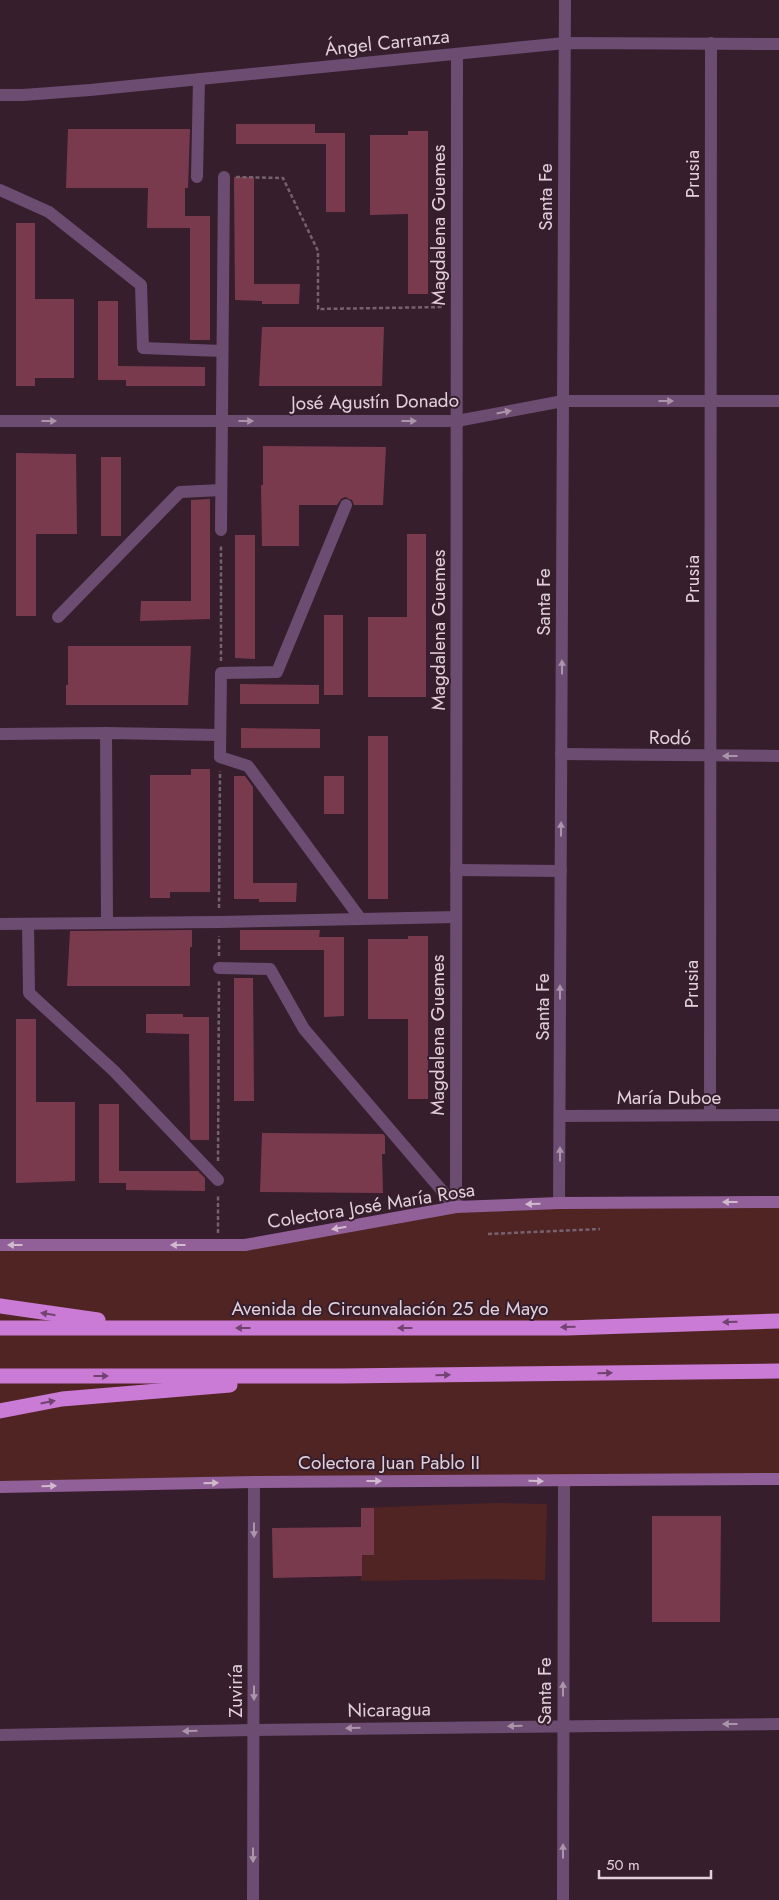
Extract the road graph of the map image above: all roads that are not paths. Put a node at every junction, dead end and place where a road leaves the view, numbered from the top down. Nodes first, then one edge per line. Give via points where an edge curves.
1 (565, 0) edge
2 (564, 43) junction
3 (711, 44) junction
4 (779, 44) edge
5 (457, 54) junction
6 (199, 79) junction
7 (0, 95) edge
8 (197, 177) dead end
9 (224, 177) road end
10 (0, 190) edge
11 (222, 351) junction
12 (563, 401) junction
13 (710, 401) junction
14 (779, 402) edge
15 (0, 421) edge
16 (221, 421) junction
17 (456, 421) junction
18 (221, 490) junction
19 (346, 505) dead end
20 (221, 530) road end
21 (58, 617) dead end
22 (106, 733) junction
23 (0, 734) edge
24 (220, 735) junction
25 (561, 754) junction
26 (710, 756) junction
27 (779, 756) edge
28 (456, 870) junction
29 (561, 871) junction
30 (456, 916) junction
31 (360, 918) junction
32 (0, 924) edge
33 (28, 924) junction
34 (107, 924) junction
35 (219, 968) road end
36 (710, 1115) junction
37 (779, 1115) edge
38 (560, 1116) junction
39 (218, 1180) road end
40 (779, 1202) edge
41 (559, 1203) junction
42 (456, 1207) junction
43 (0, 1245) edge
44 (0, 1306) edge
45 (779, 1321) edge
46 (0, 1328) edge
47 (166, 1328) junction
48 (779, 1371) edge
49 (0, 1376) edge
50 (341, 1376) junction
51 (0, 1411) edge
52 (779, 1479) edge
53 (564, 1481) junction
54 (254, 1482) junction
55 (0, 1487) edge
56 (779, 1724) edge
57 (563, 1726) junction
58 (254, 1730) junction
59 (0, 1736) edge
60 (253, 1900) edge
61 (562, 1900) edge

1 - 2 street, Santa Fe
2 - 3 street, Ángel Carranza
2 - 5 street, Ángel Carranza
2 - 12 street, Santa Fe
3 - 4 street, Ángel Carranza
3 - 13 street, Prusia
5 - 6 street, Ángel Carranza
5 - 17 street, Magdalena Guemes
6 - 7 street, Ángel Carranza
6 - 8 street
9 - 11 street
10 - 11 street via 50,212 141,285 143,348
11 - 16 street
12 -> 13 street, José Agustín Donado
17 -> 12 street, José Agustín Donado
25 -> 12 street, Santa Fe
13 - 14 street, José Agustín Donado
13 - 26 street, Prusia
15 -> 16 street, José Agustín Donado
16 -> 17 street, José Agustín Donado
16 - 18 street
17 - 28 street, Magdalena Guemes
18 - 20 street
18 - 21 street via 180,492
19 - 24 street via 277,672 220,673
22 - 23 street
22 - 24 street
22 - 34 street
24 - 31 street via 220,757 248,766
25 - 26 street, Rodó
29 -> 25 street, Santa Fe
27 -> 26 street, Rodó
26 - 36 street, Prusia
28 - 29 street
28 - 30 street, Magdalena Guemes
38 -> 29 street, Santa Fe
30 - 31 street
30 - 42 street, Magdalena Guemes
31 - 34 street
32 - 33 street
33 - 34 street
33 - 39 street via 29,993 114,1071
35 - 42 street via 270,969 304,1029
36 - 37 street, María Duboe
36 - 38 street, María Duboe
41 -> 38 street, Santa Fe
40 -> 41 main road, Colectora José María Rosa
41 -> 42 main road, Colectora José María Rosa
42 -> 43 main road, Colectora José María Rosa via 245,1245
47 -> 44 highway
45 -> 47 highway, Avenida de Circunvalación 25 de Mayo via 568,1328
46 - 47 highway, Avenida de Circunvalación 25 de Mayo
50 -> 48 highway
49 -> 50 highway
51 -> 50 highway via 62,1399
52 - 53 main road, Colectora Juan Pablo II
54 -> 53 main road, Colectora Juan Pablo II
57 -> 53 street, Santa Fe
55 -> 54 main road, Colectora Juan Pablo II
54 -> 58 street, Zuviría
56 -> 57 street, Nicaragua
57 -> 58 street, Nicaragua
61 -> 57 street, Santa Fe
58 -> 59 street, Nicaragua
58 -> 60 street, Zuviría

